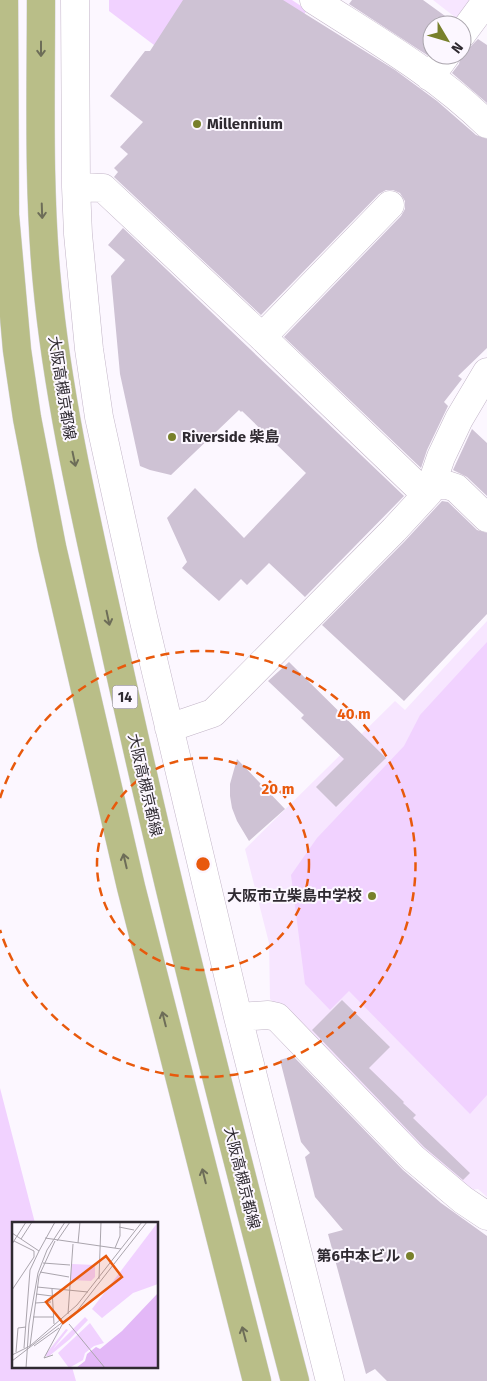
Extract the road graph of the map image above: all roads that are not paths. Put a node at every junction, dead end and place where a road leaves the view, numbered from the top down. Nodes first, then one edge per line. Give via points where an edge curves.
1 (41, 0) edge
2 (75, 0) edge
3 (314, 0) edge
4 (487, 0) edge
5 (3, 9) edge
6 (472, 20) edge
7 (439, 65) edge
8 (430, 77) junction
9 (487, 124) edge
10 (76, 187) junction
11 (390, 205) dead end
12 (262, 337) junction
13 (487, 372) edge
14 (432, 484) junction
15 (487, 518) edge
16 (169, 728) junction
17 (238, 1017) junction
18 (487, 1216) edge
19 (257, 1381) edge
20 (295, 1381) edge
21 (330, 1381) edge

1 -> 20 main road, 大阪高槻京都線 / 14 via 43,232 63,405 167,879
2 - 10 street
3 - 8 street
4 - 6 street
19 -> 5 main road, 14 via 127,868 52,547 28,418 17,350 5,215
7 - 8 street
8 - 9 street
10 - 12 street via 103,188
10 - 16 street via 82,281 99,417
11 - 12 street
12 - 14 street via 416,485
13 - 14 street via 458,418
14 - 15 street via 456,488
14 - 16 street via 429,492 394,530 213,713
16 - 17 street
17 - 18 street via 277,1017 413,1158 462,1200
17 - 21 street

